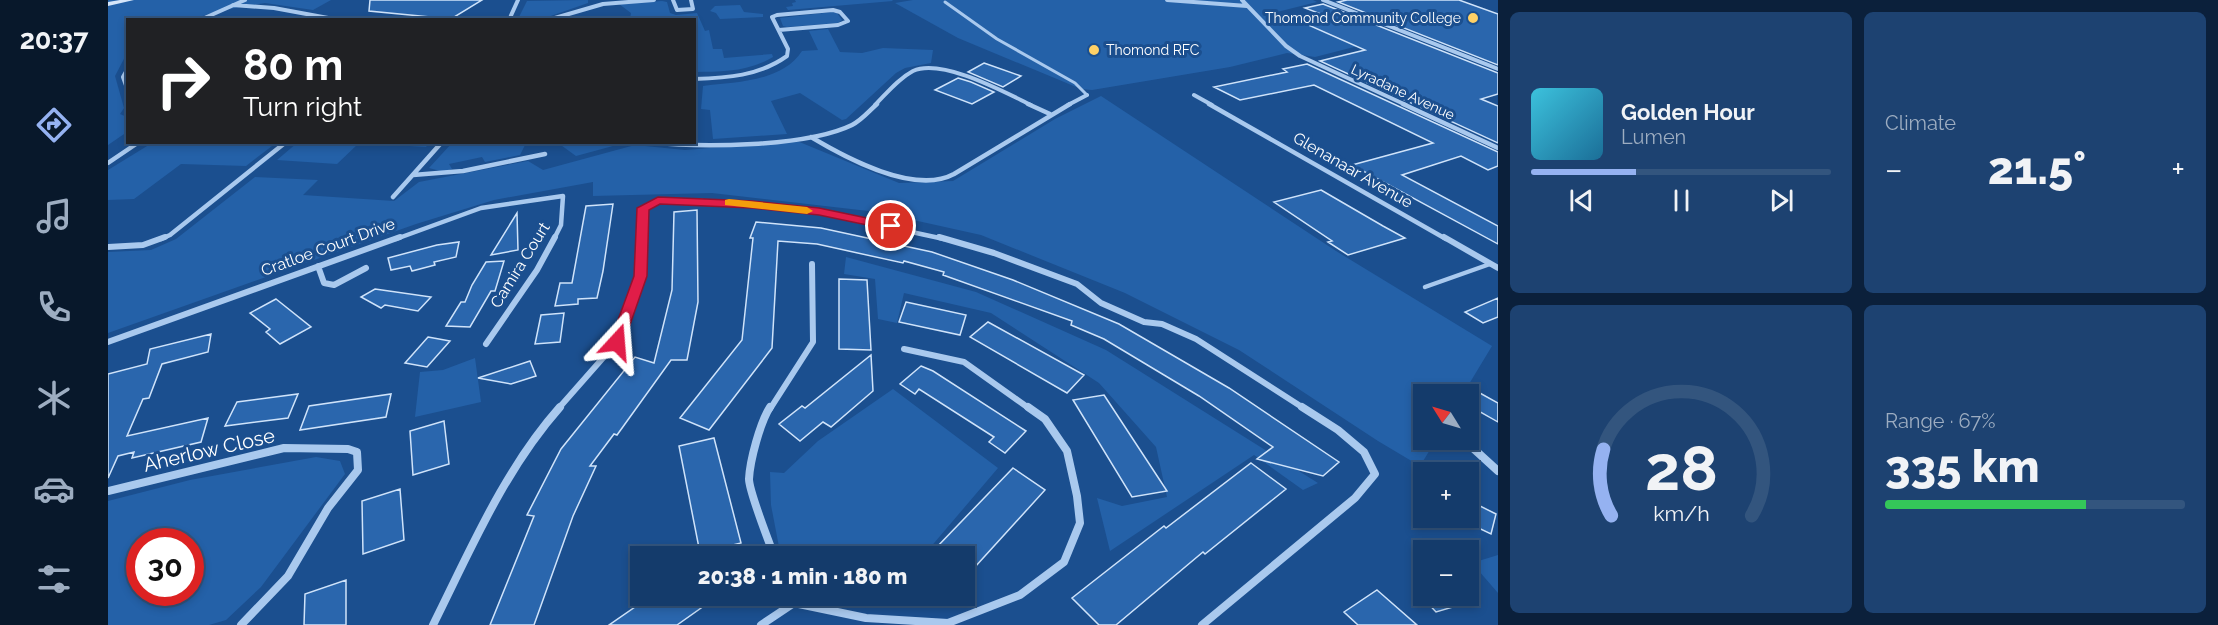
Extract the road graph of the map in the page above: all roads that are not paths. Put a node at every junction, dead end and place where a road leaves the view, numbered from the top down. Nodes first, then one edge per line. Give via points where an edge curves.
1 (130, 0) edge
2 (245, 0) edge
3 (518, 0) edge
4 (654, 0) edge
5 (673, 0) edge
6 (691, 0) edge
7 (1167, 0) edge
8 (1242, 0) edge
9 (1323, 0) edge
10 (945, 2) dead end
11 (108, 4) edge
12 (233, 5) junction
13 (1247, 6) junction
14 (204, 18) edge
15 (323, 18) edge
16 (510, 18) edge
17 (555, 18) edge
18 (779, 30) junction
19 (1498, 69) edge
20 (126, 72) edge
21 (696, 79) edge
22 (126, 85) edge
23 (1087, 95) joint
24 (1194, 95) dead end
25 (1050, 114) junction
26 (811, 136) junction
27 (136, 144) edge
28 (284, 144) edge
29 (440, 144) edge
30 (662, 144) edge
31 (1498, 148) edge
32 (545, 154) dead end
33 (108, 163) edge
34 (413, 175) junction
35 (562, 196) joint
36 (393, 197) dead end
37 (108, 247) edge
38 (812, 264) dead end
39 (1491, 264) junction
40 (318, 266) junction
41 (366, 268) dead end
42 (1498, 268) edge
43 (1425, 287) dead end
44 (108, 342) edge
45 (486, 344) dead end
46 (904, 349) dead end
47 (1475, 450) edge
48 (1498, 471) edge
49 (108, 491) edge
50 (771, 546) edge
51 (784, 606) edge
52 (819, 606) edge
53 (949, 624) edge
54 (242, 625) edge
55 (433, 625) edge
56 (761, 625) edge
57 (1202, 625) edge

1 - 11 street
2 - 12 street
3 - 16 street
4 - 17 street via 603,4
5 - 6 street via 680,12 693,9
7 - 13 street
8 - 13 street, Lyradane Avenue
9 - 19 street
10 - 23 lane via 997,39 1075,83
12 - 14 street
12 - 15 street
13 - 31 street, Lyradane Avenue via 1300,56
18 - 18 street via 772,17 777,15 833,10 848,21
18 - 21 street via 788,49 787,57 778,64 725,78
20 - 22 street
23 - 25 street
24 - 39 street, Glenanaar Avenue
25 - 26 street via 944,179 905,179 828,148
25 - 26 street via 992,87 928,68 911,72 854,123
26 - 30 street
27 - 33 street
28 - 37 street via 170,235 143,245
29 - 34 street
32 - 34 street via 462,173
34 - 36 street
35 - 40 street, Cratloe Court Drive via 482,208
35 - 45 street, Camira Court via 561,225 537,270
38 - 50 street via 813,342 766,414 749,481
39 - 42 street, Glenanaar Avenue
39 - 43 lane
40 - 41 street via 324,283 334,285
40 - 44 street, Cratloe Court Drive
46 - 53 street via 964,362 1045,419 1067,451 1077,496 1080,523 1064,562 1020,595
47 - 48 street
49 - 54 street, Aherlow Close via 284,448 357,452 358,470 328,507 288,576
51 - 56 street
52 - 53 street via 866,618
55 - 57 street via 493,505 531,446 617,342 640,276 643,208 669,201 819,212 922,233 994,253 1077,284 1101,303 1144,322 1162,324 1196,339 1338,430 1364,453 1375,474 1355,498

